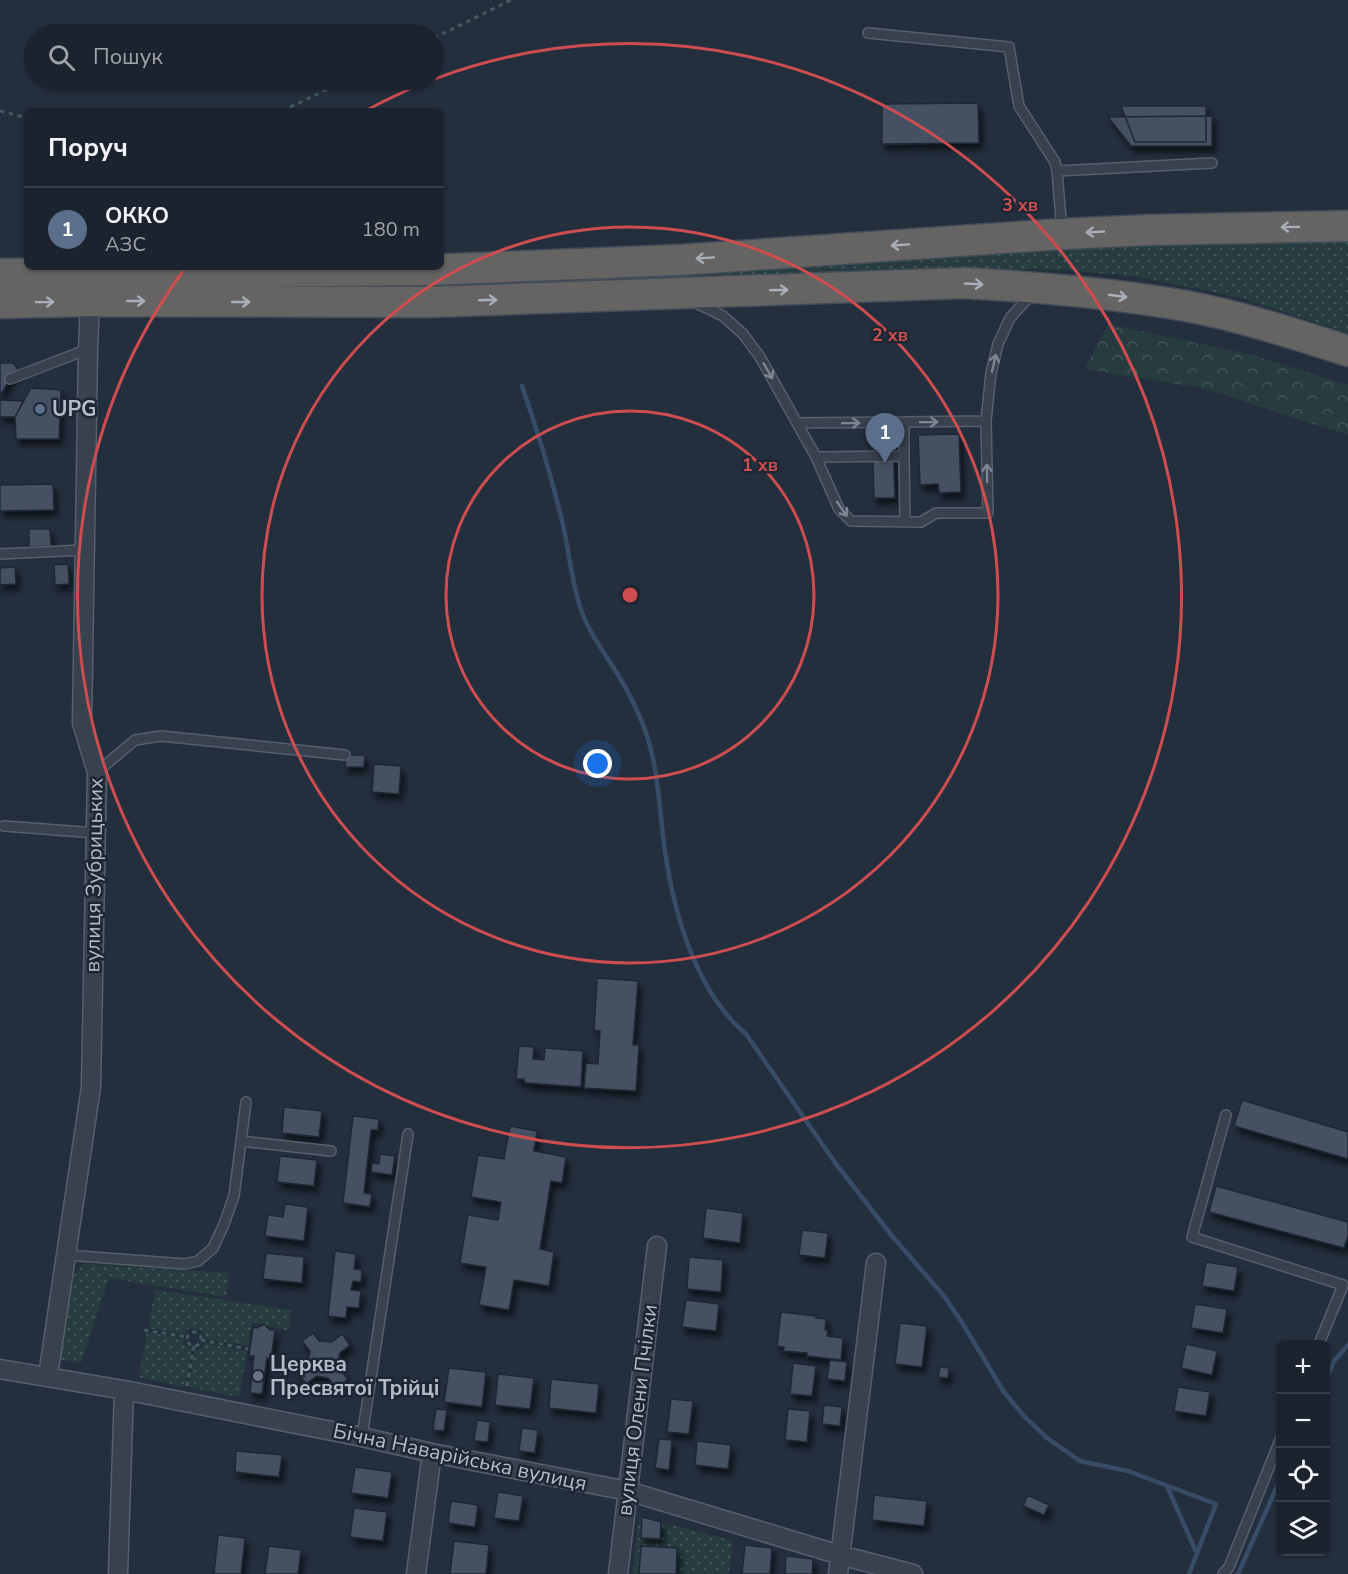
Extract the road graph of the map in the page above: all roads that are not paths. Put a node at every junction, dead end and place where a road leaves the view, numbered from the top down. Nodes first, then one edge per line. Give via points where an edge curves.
1 (868, 33) dead end
2 (1212, 162) dead end
3 (1058, 171) junction
4 (1348, 226) edge
5 (1062, 234) junction
6 (444, 269) edge
7 (429, 270) edge
8 (0, 274) edge
9 (1039, 287) junction
10 (678, 294) junction
11 (90, 301) junction
12 (0, 303) edge
13 (1309, 339) junction
14 (1348, 341) edge
15 (88, 350) junction
16 (1348, 351) edge
17 (10, 379) dead end
18 (986, 421) junction
19 (904, 422) junction
20 (798, 423) junction
21 (904, 456) junction
22 (816, 457) junction
23 (905, 522) junction
24 (84, 550) junction
25 (0, 554) edge
26 (345, 755) dead end
27 (97, 772) junction
28 (4, 826) dead end
29 (96, 832) junction
30 (246, 1102) dead end
31 (1226, 1115) dead end
32 (408, 1134) dead end
33 (241, 1141) junction
34 (330, 1151) dead end
35 (657, 1246) dead end
36 (66, 1255) junction
37 (876, 1263) dead end
38 (1321, 1340) edge
39 (0, 1369) edge
40 (48, 1376) junction
41 (124, 1390) junction
42 (362, 1437) junction
43 (1278, 1448) edge
44 (432, 1453) junction
45 (628, 1491) junction
46 (840, 1555) junction
47 (118, 1574) edge
48 (416, 1574) edge
49 (618, 1574) edge
50 (838, 1574) edge
51 (913, 1574) edge
52 (1223, 1574) edge

1 - 3 lane via 1009,46 1019,106
2 - 3 lane
3 - 5 lane
4 -> 5 highway
5 -> 6 highway via 668,260
7 -> 8 highway
10 -> 9 highway via 964,283
9 -> 13 highway via 1187,306
18 -> 9 lane via 998,344 1010,318
11 -> 10 highway via 430,302
10 -> 20 lane via 723,316 743,334
12 -> 11 highway
11 - 15 street, вулиця Зубрицьких
13 - 14 highway
13 - 16 highway
15 - 17 lane
15 - 24 street, вулиця Зубрицьких
19 -> 18 lane
23 -> 18 lane via 921,522 936,513 988,513
20 -> 19 lane
19 - 21 lane
20 - 22 lane
21 - 22 lane
21 - 23 lane
22 -> 23 lane via 839,508 851,521
24 - 25 lane
24 - 27 street, вулиця Зубрицьких via 82,723
26 - 27 lane via 161,736 135,740
27 - 29 street, вулиця Зубрицьких
28 - 29 lane
29 - 36 street, вулиця Зубрицьких via 91,1087
30 - 33 lane
31 - 38 lane via 1192,1237 1343,1285
32 - 42 lane
33 - 34 lane
33 - 36 lane via 234,1196 213,1248 198,1261 185,1264
35 - 45 street, вулиця Олени Пчілки
36 - 40 street, вулиця Зубрицьких
37 - 46 street
39 - 40 street, Бічна Наварійська вулиця
40 - 41 street, Бічна Наварійська вулиця
41 - 42 street, Бічна Наварійська вулиця
41 - 47 street
42 - 44 street, Бічна Наварійська вулиця
43 - 52 lane
44 - 45 street, Бічна Наварійська вулиця
44 - 48 street
45 - 46 street, Бічна Наварійська вулиця
45 - 49 street, вулиця Олени Пчілки
46 - 50 street
46 - 51 street, Бічна Наварійська вулиця

